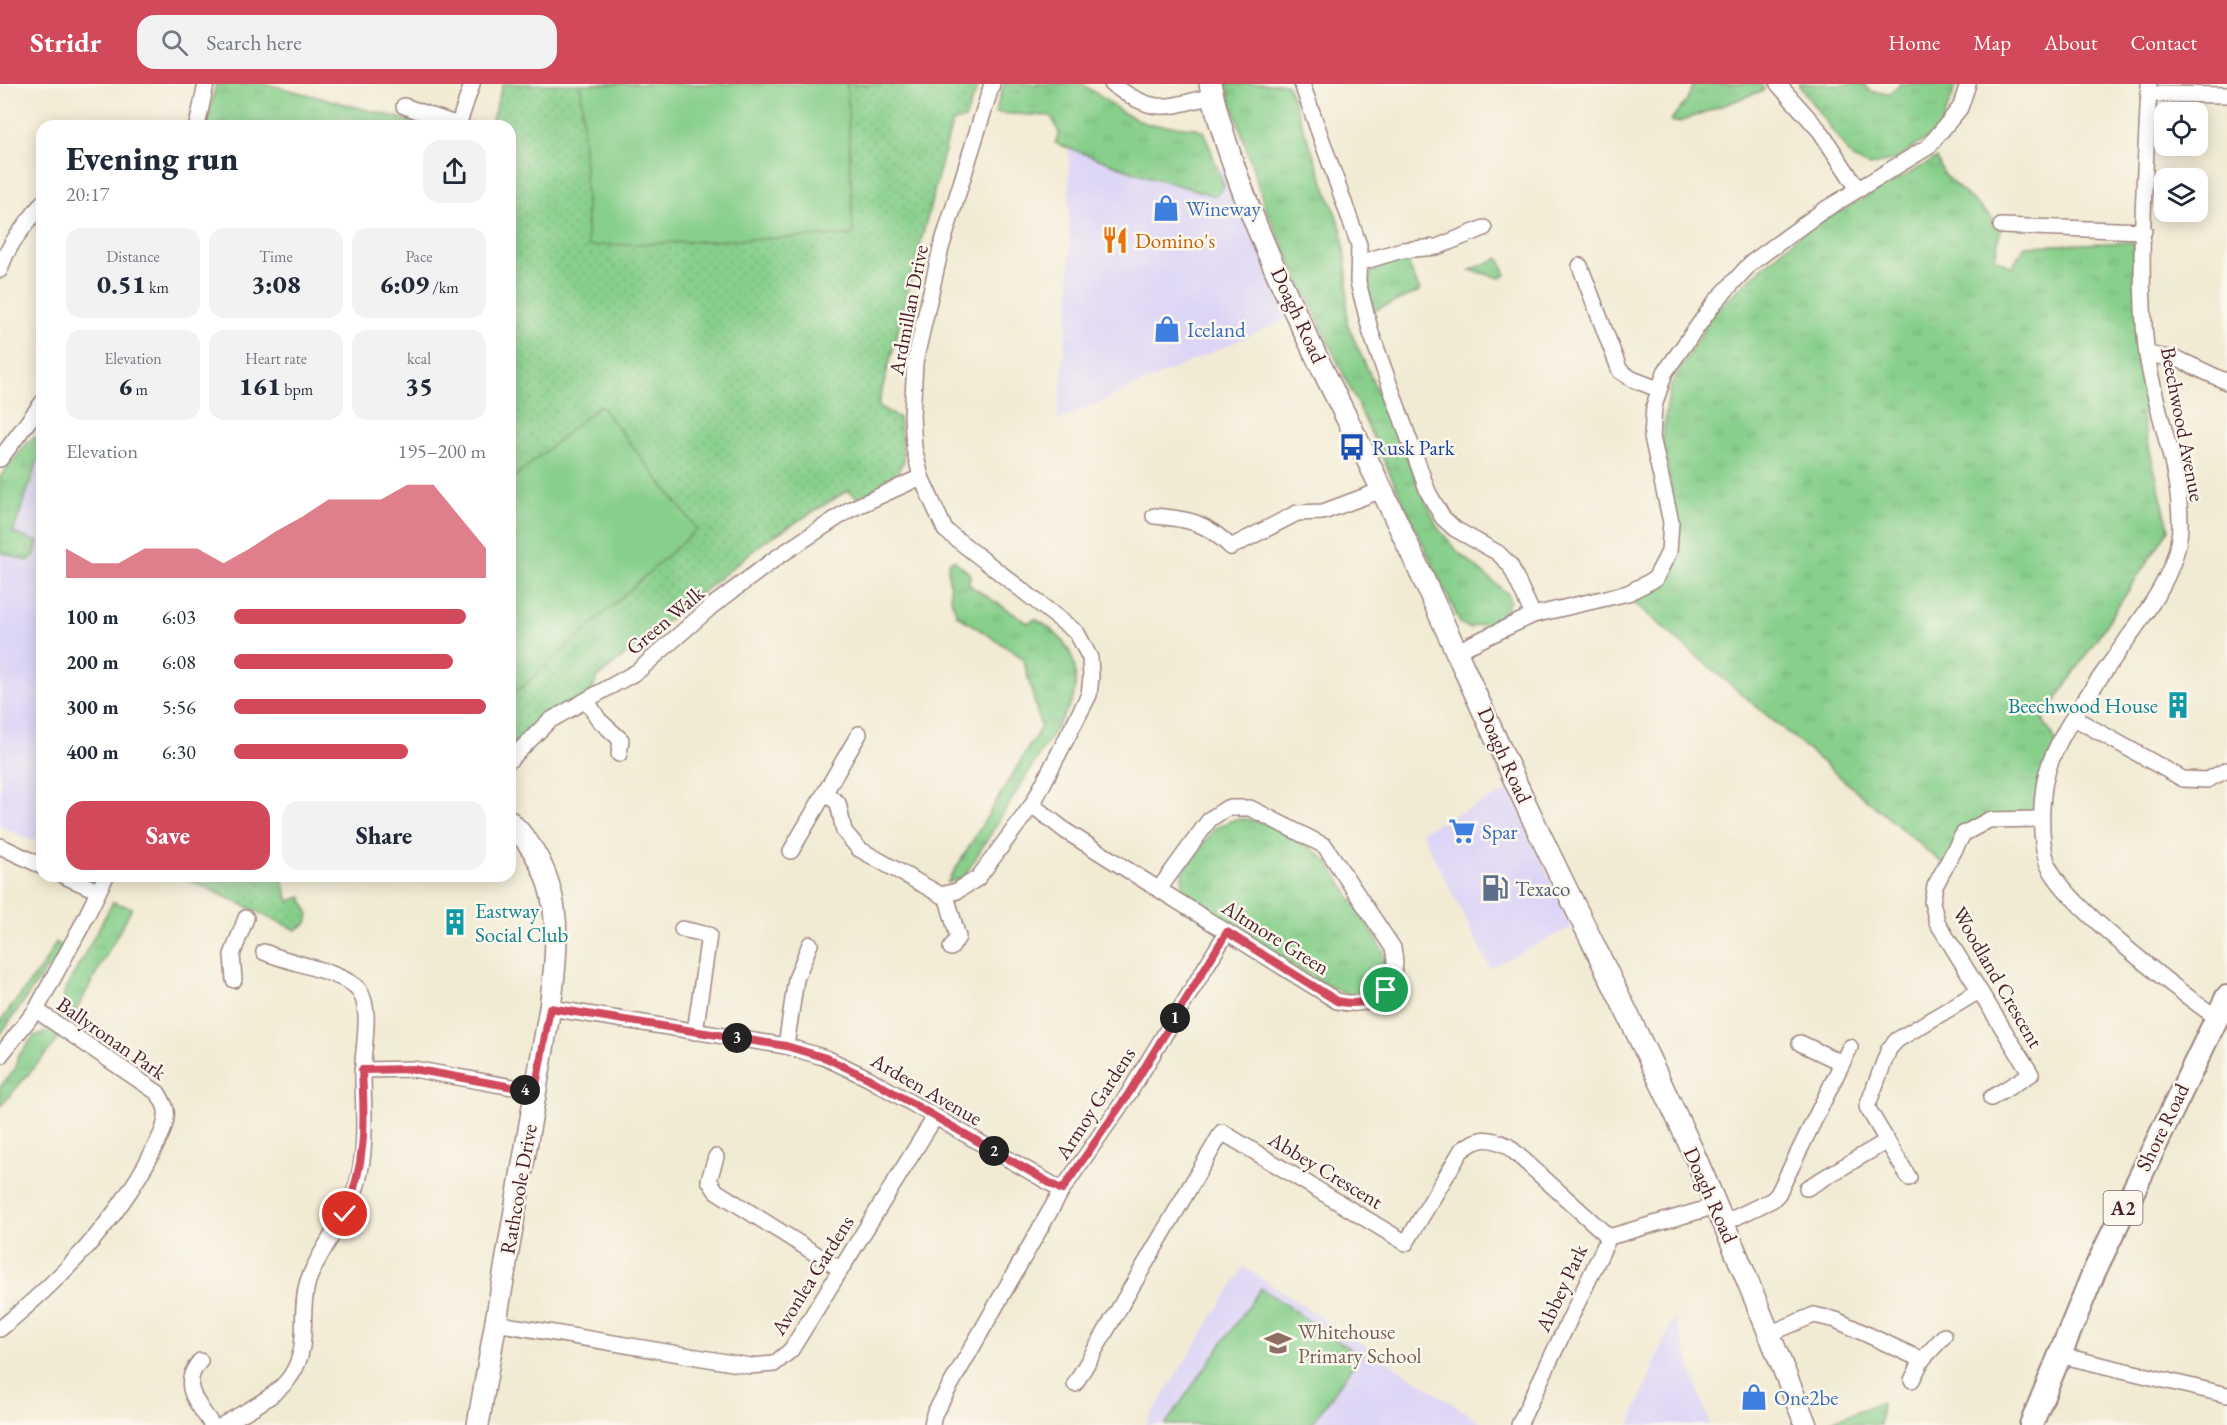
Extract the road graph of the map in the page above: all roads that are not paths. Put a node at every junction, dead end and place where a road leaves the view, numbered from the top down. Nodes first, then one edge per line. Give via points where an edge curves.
1 (206, 84) edge
2 (472, 84) edge
3 (992, 84) edge
4 (1112, 84) edge
5 (1302, 84) edge
6 (1778, 84) edge
7 (1968, 84) edge
8 (2148, 89) edge
9 (1211, 90) edge
10 (2227, 95) edge
11 (404, 106) dead end
12 (198, 120) edge
13 (444, 120) edge
14 (460, 120) edge
15 (1858, 189) junction
16 (36, 210) edge
17 (2001, 226) dead end
18 (1484, 228) dead end
19 (2144, 231) junction
20 (1359, 263) junction
21 (1580, 266) dead end
22 (0, 270) edge
23 (2147, 354) junction
24 (2227, 382) edge
25 (1658, 389) junction
26 (36, 411) edge
27 (0, 459) edge
28 (921, 477) junction
29 (1382, 490) junction
30 (1154, 516) dead end
31 (1533, 615) junction
32 (1457, 651) junction
33 (587, 701) junction
34 (2074, 718) junction
35 (859, 734) dead end
36 (624, 741) dead end
37 (516, 754) edge
38 (2227, 770) edge
39 (826, 794) junction
40 (1032, 805) junction
41 (2041, 819) junction
42 (516, 828) edge
43 (0, 846) edge
44 (791, 851) dead end
45 (36, 863) edge
46 (78, 882) edge
47 (103, 882) edge
48 (1159, 889) junction
49 (98, 891) junction
50 (946, 895) junction
51 (246, 918) dead end
52 (682, 929) dead end
53 (1227, 932) junction
54 (810, 944) dead end
55 (951, 948) dead end
56 (264, 952) dead end
57 (234, 980) dead end
58 (1979, 991) junction
59 (2227, 997) edge
60 (550, 1008) junction
61 (36, 1010) junction
62 (2217, 1018) junction
63 (695, 1032) junction
64 (1800, 1043) dead end
65 (786, 1046) junction
66 (1850, 1047) dead end
67 (0, 1056) edge
68 (1842, 1063) junction
69 (362, 1070) junction
70 (535, 1091) junction
71 (1991, 1098) dead end
72 (935, 1117) junction
73 (1887, 1141) junction
74 (716, 1157) dead end
75 (1909, 1178) dead end
76 (1808, 1188) dead end
77 (1062, 1190) junction
78 (1720, 1214) junction
79 (1609, 1236) junction
80 (840, 1269) junction
81 (495, 1323) junction
82 (0, 1329) edge
83 (1769, 1334) junction
84 (1944, 1336) dead end
85 (2059, 1355) junction
86 (1922, 1360) junction
87 (200, 1361) dead end
88 (1912, 1380) dead end
89 (1075, 1384) dead end
90 (2227, 1395) edge
91 (212, 1425) edge
92 (223, 1425) edge
93 (478, 1425) edge
94 (932, 1425) edge
95 (1519, 1425) edge
96 (1806, 1425) edge
97 (2031, 1425) edge

1 - 12 street
2 - 14 street
3 - 28 street, Ardmillan Drive via 941,248 915,362 912,416
4 - 9 street via 1156,108
5 - 20 street via 1359,245
6 - 15 street via 1820,131
7 - 15 street via 1960,108 1928,147
8 - 10 street
8 - 19 street, Beechwood Avenue
9 - 29 main road, Doagh Road via 1255,220
11 - 13 street
15 - 25 street via 1751,263 1714,302 1665,372
16 - 22 street via 15,235
17 - 19 street
18 - 20 street via 1437,247 1402,250
19 - 23 street, Beechwood Avenue
20 - 31 street via 1358,282 1371,333 1428,492 1443,518 1455,529 1498,553 1510,565
21 - 25 street via 1620,371
23 - 24 street via 2180,360
23 - 34 street, Beechwood Avenue via 2171,459 2180,525 2176,550 2144,616
25 - 31 street via 1652,437 1671,522 1669,552 1655,579 1628,593
26 - 27 street
28 - 33 street, Green Walk via 849,510 776,558 712,606 638,671
28 - 40 street, Ardmillan Drive via 945,530 1070,626 1090,658 1089,695
29 - 30 street via 1323,512 1297,513 1231,547 1199,522
29 - 32 main road, Doagh Road
31 - 32 street
32 - 78 main road, Doagh Road
33 - 36 street via 599,720
33 - 37 street, Green Walk via 549,721
34 - 38 street via 2183,779 2207,780
34 - 41 street, Beechwood Avenue via 2048,766
35 - 39 street
39 - 44 street
39 - 50 street via 838,803 844,831 860,849
40 - 48 street, Altmore Green via 1066,832
40 - 50 street via 986,870 967,886
41 - 58 street, Woodland Crescent via 1989,820 1963,834 1935,886 1932,902 1937,922
41 - 62 street, Beechwood Avenue via 2047,863 2066,892 2128,948
42 - 60 main road, Rathcoole Drive via 546,878 556,916 558,950
43 - 45 street
46 - 49 street
47 - 49 street
48 - 53 street, Altmore Green
48 - 53 street, Altmore Green via 1210,819 1227,808 1250,807 1315,839 1334,857 1393,948 1397,964 1394,978 1386,990 1368,1002 1337,1001
49 - 61 street
50 - 55 street via 958,938
51 - 57 street via 232,956
52 - 63 street via 709,935
53 - 77 street, Armoy Gardens via 1129,1093
54 - 65 street via 796,980
56 - 69 street via 354,983 361,993 365,1015
58 - 71 street, Woodland Crescent via 2031,1074
58 - 73 street via 1889,1049 1867,1107
59 - 62 main road, Shore Road / A2
60 - 63 street, Ardeen Avenue
60 - 70 main road, Rathcoole Drive
61 - 67 street
61 - 82 street, Ballyronan Park via 159,1093 166,1110 164,1127 140,1175 102,1233
62 - 85 main road, Shore Road / A2 via 2134,1184
63 - 65 street, Ardeen Avenue
64 - 68 street
65 - 72 street, Ardeen Avenue via 826,1058 868,1078
66 - 68 street, Abbey Park
68 - 78 street, Abbey Park via 1778,1194 1772,1200
69 - 70 street via 413,1069
69 - 92 street via 365,1133 356,1188 308,1283 301,1359 291,1377 272,1394
70 - 81 main road, Rathcoole Drive
72 - 77 street, Ardeen Avenue
72 - 80 street, Avonlea Gardens
73 - 75 street
73 - 76 street
74 - 80 street via 709,1180 716,1191
77 - 94 street, Armoy Gardens via 934,1414
78 - 79 street, Abbey Park
78 - 83 main road, Doagh Road
79 - 89 street, Abbey Crescent via 1508,1146 1491,1138 1474,1140 1461,1151 1406,1243 1222,1132
79 - 95 street, Abbey Park
80 - 81 street, Avonlea Gardens via 791,1350 774,1364 750,1366
81 - 93 main road, Rathcoole Drive
83 - 86 street via 1814,1315 1836,1320
83 - 96 main road, Doagh Road
84 - 86 street
85 - 90 street
85 - 97 main road, Shore Road / A2
86 - 88 street
87 - 91 street via 189,1383

